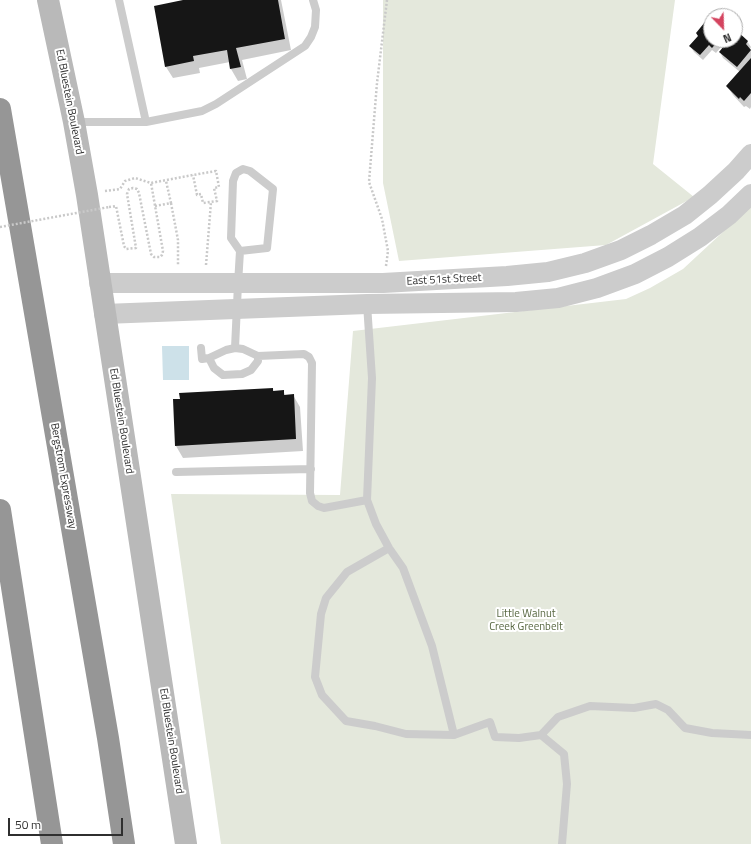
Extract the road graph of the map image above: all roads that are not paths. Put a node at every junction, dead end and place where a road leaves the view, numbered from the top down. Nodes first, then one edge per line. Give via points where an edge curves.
1 (48, 0) edge
2 (119, 0) edge
3 (313, 0) edge
4 (0, 109) edge
5 (74, 122) junction
6 (146, 122) junction
7 (751, 154) edge
8 (751, 194) edge
9 (240, 251) junction
10 (211, 277) junction
11 (99, 283) junction
12 (383, 283) junction
13 (238, 284) junction
14 (367, 304) junction
15 (237, 309) junction
16 (217, 310) junction
17 (104, 314) junction
18 (201, 348) dead end
19 (236, 348) junction
20 (258, 356) junction
21 (209, 358) junction
22 (310, 469) junction
23 (176, 472) dead end
24 (367, 500) junction
25 (0, 510) edge
26 (389, 548) junction
27 (454, 735) junction
28 (541, 735) junction
29 (751, 735) edge
30 (52, 844) edge
31 (124, 844) edge
32 (186, 844) edge
33 (562, 844) edge

1 - 5 main road, Ed Bluestein Boulevard
2 - 6 lane
3 - 6 lane via 316,10 315,27 305,46 216,104 202,110
4 - 31 highway, Bergstrom Expressway
5 - 6 lane
5 - 11 main road, Ed Bluestein Boulevard
7 - 12 street, East 51st Street via 726,180 685,215 627,247 585,263 548,272 508,276
8 - 14 street, East 51st Street via 712,228 668,257 635,274 597,288 558,298 516,302
9 - 9 lane via 268,248 273,189 250,171 243,169 236,173 233,182 231,238
9 - 13 lane
10 - 11 street, East 51st Street
10 - 13 street, East 51st Street
10 - 16 street
11 - 17 main road, Ed Bluestein Boulevard
12 - 13 street, East 51st Street
12 - 14 street
13 - 15 lane
14 - 15 street, East 51st Street
14 - 24 lane via 372,378
15 - 16 street, East 51st Street
15 - 19 lane
16 - 17 street, East 51st Street
17 - 32 main road, Ed Bluestein Boulevard
18 - 21 lane via 202,359
19 - 20 lane
19 - 21 lane
20 - 21 lane via 258,361 251,370 242,374 223,375 214,368
20 - 22 lane via 304,354 310,357
22 - 23 lane
22 - 24 lane via 310,493 312,501 318,506 324,508
24 - 26 lane
25 - 30 highway
26 - 27 lane via 403,568 432,646
26 - 27 lane via 347,572 326,598 321,614 315,677 322,695 346,721 406,734
27 - 28 lane via 490,722 495,737 520,738
28 - 29 lane via 558,718 590,706 634,708 656,704 668,710 685,728 712,733
28 - 33 lane via 564,754 566,784

